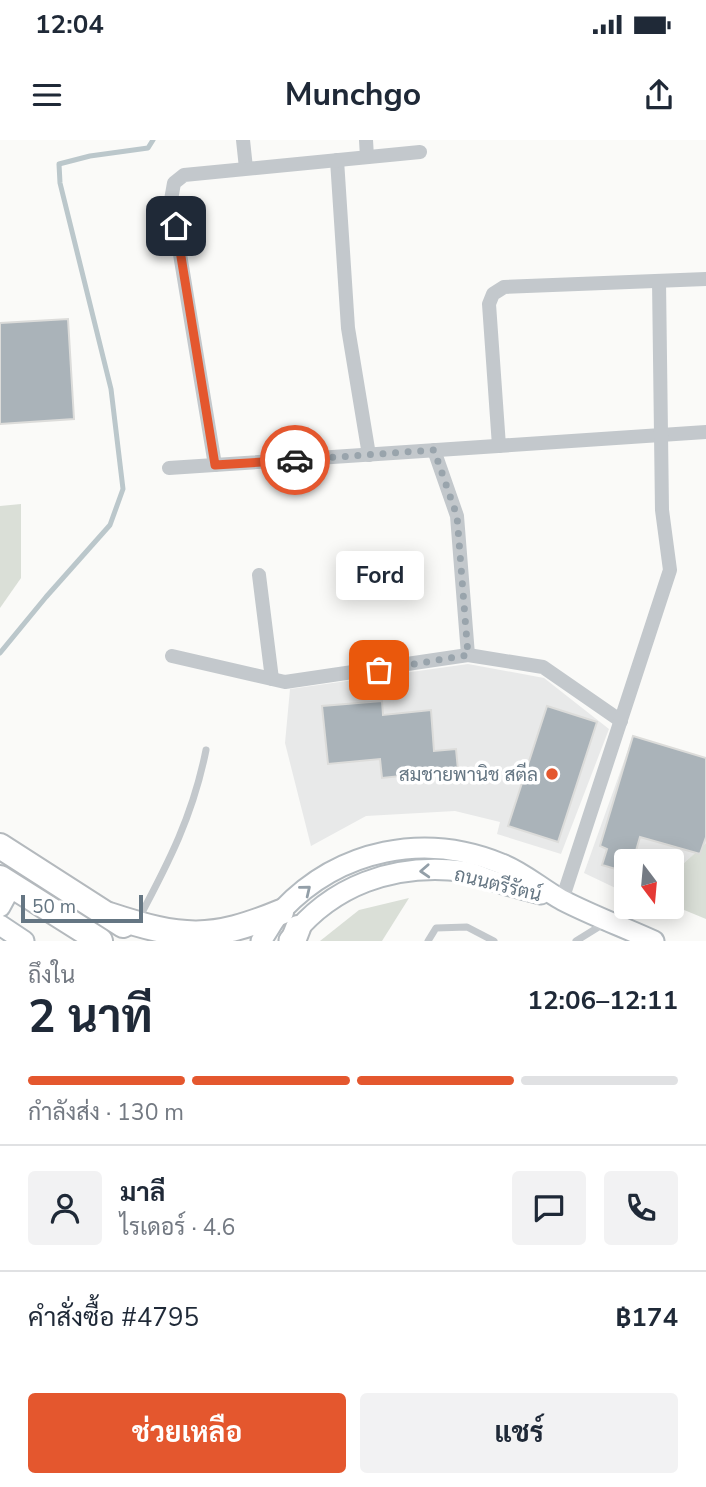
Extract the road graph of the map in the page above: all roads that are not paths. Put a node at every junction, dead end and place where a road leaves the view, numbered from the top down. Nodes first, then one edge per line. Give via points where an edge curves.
1 (243, 140) edge
2 (366, 140) edge
3 (420, 152) dead end
4 (368, 157) junction
5 (337, 160) junction
6 (246, 169) junction
7 (706, 279) edge
8 (659, 281) junction
9 (706, 432) edge
10 (662, 435) junction
11 (499, 446) junction
12 (434, 450) junction
13 (369, 455) junction
14 (215, 465) junction
15 (169, 468) dead end
16 (259, 575) dead end
17 (468, 655) junction
18 (172, 656) dead end
19 (272, 679) junction
20 (621, 721) junction
21 (206, 750) dead end
22 (0, 846) edge
23 (4, 890) edge
24 (562, 900) junction
25 (609, 921) junction
26 (0, 925) edge
27 (290, 930) edge
28 (143, 933) edge
29 (24, 941) edge
30 (100, 941) edge
31 (261, 941) edge
32 (428, 941) edge
33 (494, 941) edge
34 (576, 941) edge
35 (654, 941) edge

1 - 6 street
2 - 4 street
3 - 4 street
4 - 5 street
5 - 6 street
5 - 13 street via 348,328
6 - 14 street via 184,174 174,183 171,200
7 - 8 street
8 - 10 street
8 - 11 street via 504,287 493,293 489,304
9 - 10 street
10 - 11 street
10 - 20 street via 662,510 670,570
11 - 12 street
12 - 13 street
12 - 17 street via 457,516
13 - 14 street
14 - 15 street
16 - 19 street
17 - 19 street via 285,682
17 - 20 street via 543,667
18 - 19 street
20 - 24 street
21 - 28 lane via 181,836
22 - 28 highway
23 - 30 highway
24 - 25 main road, ถนนตรีรัตน์
24 - 27 main road, ถนนตรีรัตน์ via 465,871 401,872 339,894
25 - 34 lane
25 - 35 main road, ถนนตรีรัตน์
26 - 29 main road
27 - 28 highway via 258,926 216,939
27 - 31 main road, ถนนตรีรัตน์
32 - 33 lane via 436,928 467,927

